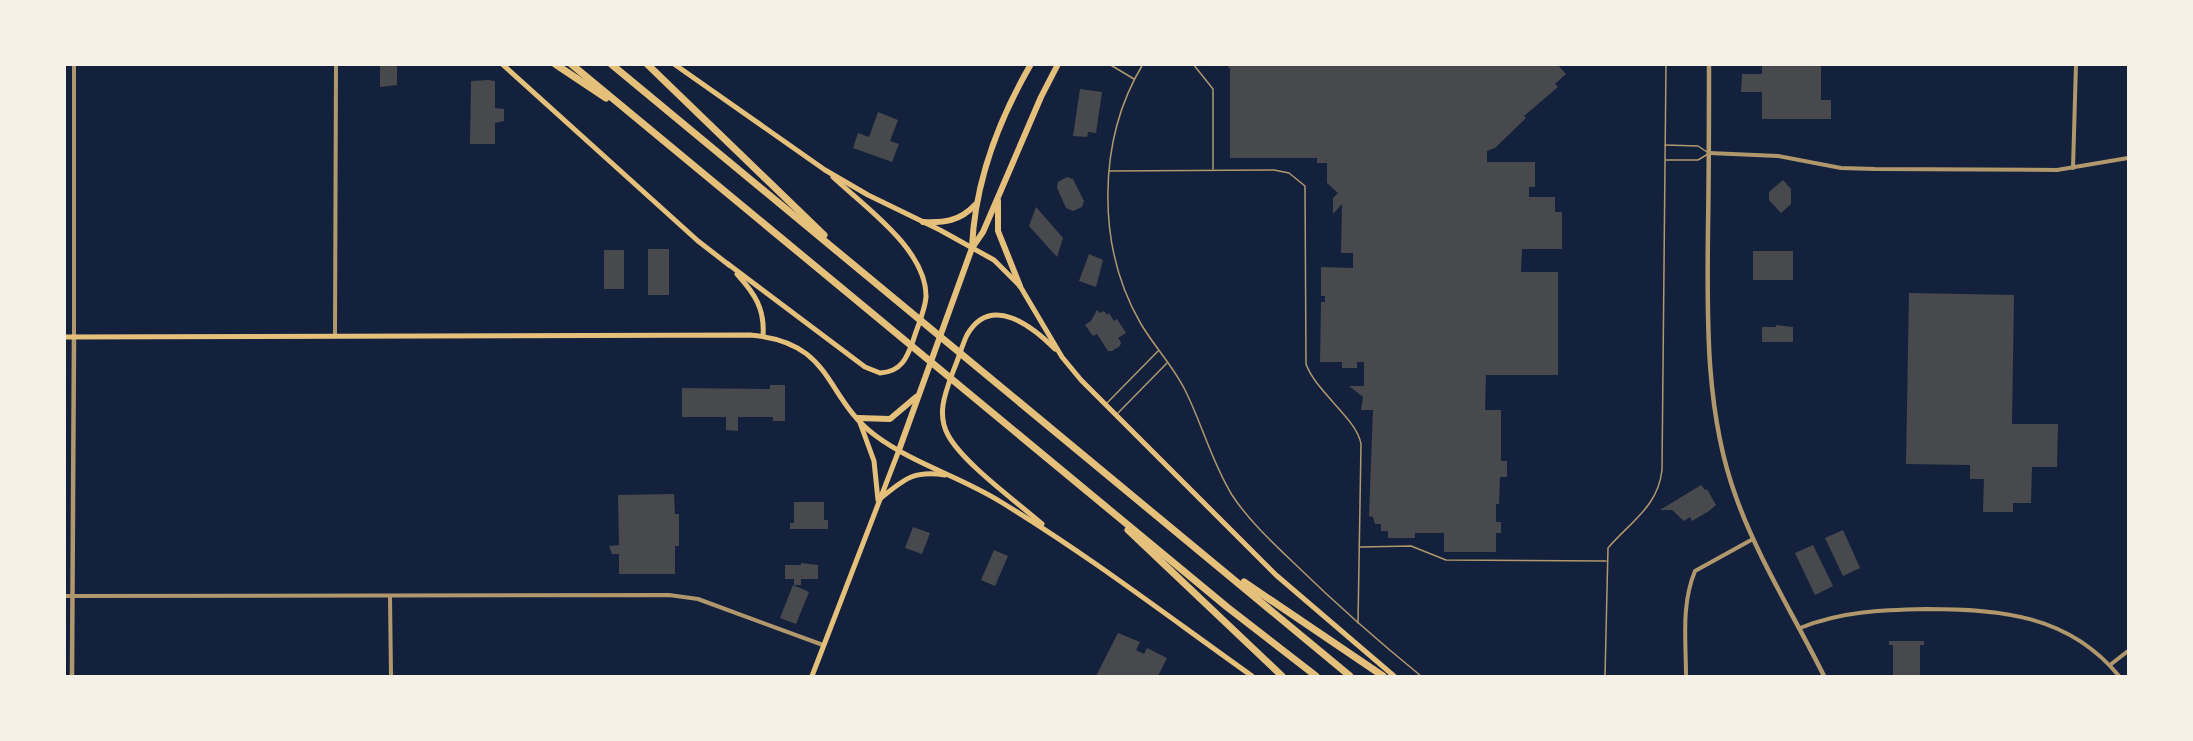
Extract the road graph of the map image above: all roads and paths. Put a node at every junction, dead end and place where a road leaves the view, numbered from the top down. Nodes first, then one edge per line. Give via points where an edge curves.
1 (74, 64) edge
2 (336, 64) edge
3 (502, 64) edge
4 (555, 64) edge
5 (571, 64) edge
6 (611, 64) edge
7 (647, 64) edge
8 (674, 64) edge
9 (1032, 64) edge
10 (1058, 64) edge
11 (1109, 64) edge
12 (1137, 64) edge
13 (1193, 64) edge
14 (1666, 64) edge
15 (1709, 64) edge
16 (2076, 64) edge
17 (1142, 66) edge
18 (1134, 79) junction
19 (634, 116) junction
20 (1665, 145) junction
21 (1709, 153) junction
22 (2128, 158) edge
23 (1665, 160) junction
24 (2073, 168) junction
25 (825, 170) junction
26 (1214, 170) junction
27 (1109, 171) junction
28 (999, 198) junction
29 (976, 204) junction
30 (923, 222) junction
31 (972, 248) junction
32 (728, 264) junction
33 (858, 269) junction
34 (1020, 286) junction
35 (763, 336) junction
36 (64, 337) edge
37 (74, 337) junction
38 (335, 337) junction
39 (1158, 350) junction
40 (1062, 357) junction
41 (1167, 363) junction
42 (919, 394) junction
43 (1106, 403) junction
44 (1117, 414) junction
45 (858, 418) junction
46 (899, 450) junction
47 (952, 476) junction
48 (1085, 489) junction
49 (879, 501) junction
50 (1055, 535) junction
51 (1753, 539) junction
52 (1360, 547) junction
53 (1212, 560) junction
54 (1606, 561) junction
55 (64, 596) edge
56 (73, 596) junction
57 (390, 597) junction
58 (1358, 624) junction
59 (1800, 628) junction
60 (823, 645) junction
61 (2128, 651) edge
62 (2110, 666) junction
63 (72, 676) edge
64 (391, 676) edge
65 (812, 676) edge
66 (1252, 676) edge
67 (1282, 676) edge
68 (1316, 676) edge
69 (1350, 676) edge
70 (1383, 676) edge
71 (1394, 676) edge
72 (1421, 676) edge
73 (1605, 676) edge
74 (1686, 676) edge
75 (1824, 676) edge
76 (2119, 676) edge

1 - 37 street
2 - 38 street
3 - 32 main road
4 - 19 highway
5 - 19 highway
6 - 33 highway
7 - 33 highway
8 - 25 main road
9 - 29 main road via 992,150
10 - 28 main road
11 - 18 lane
12 - 17 lane
13 - 26 lane via 1213,89
14 - 20 lane
15 - 21 street
16 - 24 street
17 - 18 lane
18 - 27 lane via 1111,146
19 - 48 highway
20 - 21 lane via 1698,146
20 - 23 lane
21 - 23 lane via 1698,160
21 - 24 street via 1778,156 1841,168
21 - 51 street via 1711,358 1724,456
22 - 24 street
23 - 54 lane via 1660,488 1651,504 1608,548
25 - 30 main road
25 - 32 main road via 898,238 921,269 924,305 908,354 899,367 888,373 873,371
26 - 27 lane
26 - 52 lane via 1289,173 1305,186 1306,364 1317,385 1360,438
27 - 39 lane via 1112,238 1121,278 1141,324
28 - 31 main road
28 - 34 main road via 998,231
29 - 30 main road via 953,220
29 - 31 main road
30 - 31 main road
31 - 34 main road via 1007,270
31 - 42 main road
32 - 35 main road via 760,304
33 - 53 highway
34 - 40 main road
35 - 38 main road
35 - 45 main road via 788,343 814,360
36 - 37 main road
37 - 38 main road
37 - 56 street
39 - 41 lane
39 - 43 lane
40 - 43 main road
40 - 50 main road via 1040,334 1016,318 991,317 977,322 968,335 942,407 944,425 954,444
41 - 44 lane
41 - 58 lane via 1184,387 1210,453 1239,504
42 - 45 main road via 890,419
42 - 46 main road
43 - 44 main road
44 - 71 main road via 1276,575
45 - 46 main road via 875,436
45 - 49 main road via 874,461
46 - 47 main road
46 - 49 main road
47 - 49 main road via 929,472 905,478
47 - 50 main road
48 - 67 highway
48 - 68 highway
49 - 60 main road
50 - 66 main road
51 - 59 street
51 - 74 street via 1695,571 1684,611
52 - 54 lane via 1411,546 1446,560
52 - 58 lane
53 - 69 highway
53 - 70 highway
54 - 73 lane
55 - 56 street
56 - 57 street
56 - 63 street
57 - 60 street via 669,595 698,599
57 - 64 street
58 - 72 lane
59 - 62 street via 1851,612 1988,610 2052,627 2087,646
59 - 75 street
60 - 65 main road
61 - 62 street
62 - 76 street

